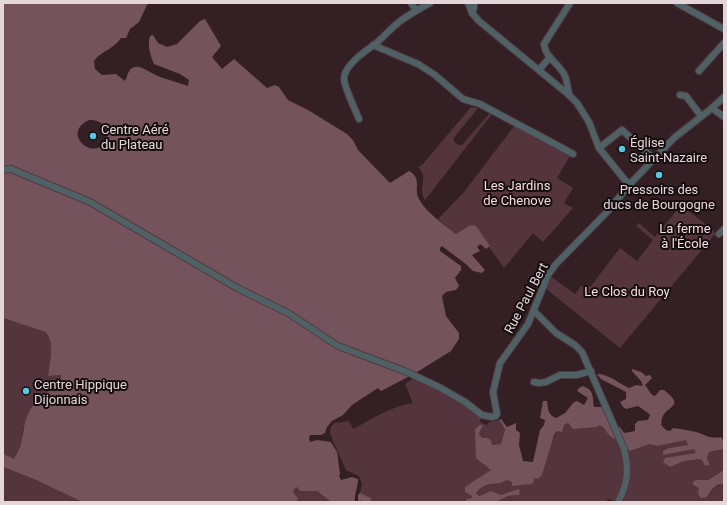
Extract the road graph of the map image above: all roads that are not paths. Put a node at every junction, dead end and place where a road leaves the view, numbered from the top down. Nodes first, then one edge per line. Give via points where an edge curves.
1 (411, 3) edge
2 (430, 3) edge
3 (468, 3) edge
4 (474, 3) edge
5 (570, 3) edge
6 (678, 3) edge
7 (416, 10) junction
8 (472, 13) junction
9 (724, 29) edge
10 (724, 43) edge
11 (373, 45) junction
12 (550, 57) junction
13 (538, 70) junction
14 (699, 71) dead end
15 (569, 95) junction
16 (680, 95) dead end
17 (724, 97) edge
18 (712, 108) junction
19 (701, 116) junction
20 (724, 117) edge
21 (359, 119) dead end
22 (599, 148) junction
23 (572, 154) dead end
24 (654, 158) junction
25 (3, 170) edge
26 (629, 185) junction
27 (724, 229) edge
28 (719, 234) dead end
29 (534, 311) junction
30 (591, 371) junction
31 (534, 382) dead end
32 (618, 502) edge

1 - 7 street
2 - 7 street
3 - 8 street
4 - 8 street
5 - 12 street via 544,44
6 - 9 street
7 - 11 street via 398,22
8 - 13 street
10 - 14 street
11 - 21 street via 351,65 344,78
11 - 23 street via 418,64 463,99 480,104
12 - 13 street
12 - 15 street via 565,75
13 - 15 street
15 - 22 street via 589,122
16 - 19 street via 686,96
17 - 18 street, Rue Paul Bert
18 - 19 street, Rue Paul Bert
18 - 20 street
19 - 24 street, Rue Paul Bert
22 - 24 street via 622,130
22 - 26 street
24 - 26 street, Rue Paul Bert
25 - 29 street, Rue Paul Bert via 11,169 90,202 239,289 283,310 338,346 414,375 458,397 490,418 497,415 493,392 500,364
26 - 29 street, Rue Paul Bert via 608,211 556,264 540,291
27 - 28 street
29 - 30 street via 556,333 578,348
30 - 31 street via 577,375 560,375 546,382
30 - 32 street via 624,450 628,466 627,478

